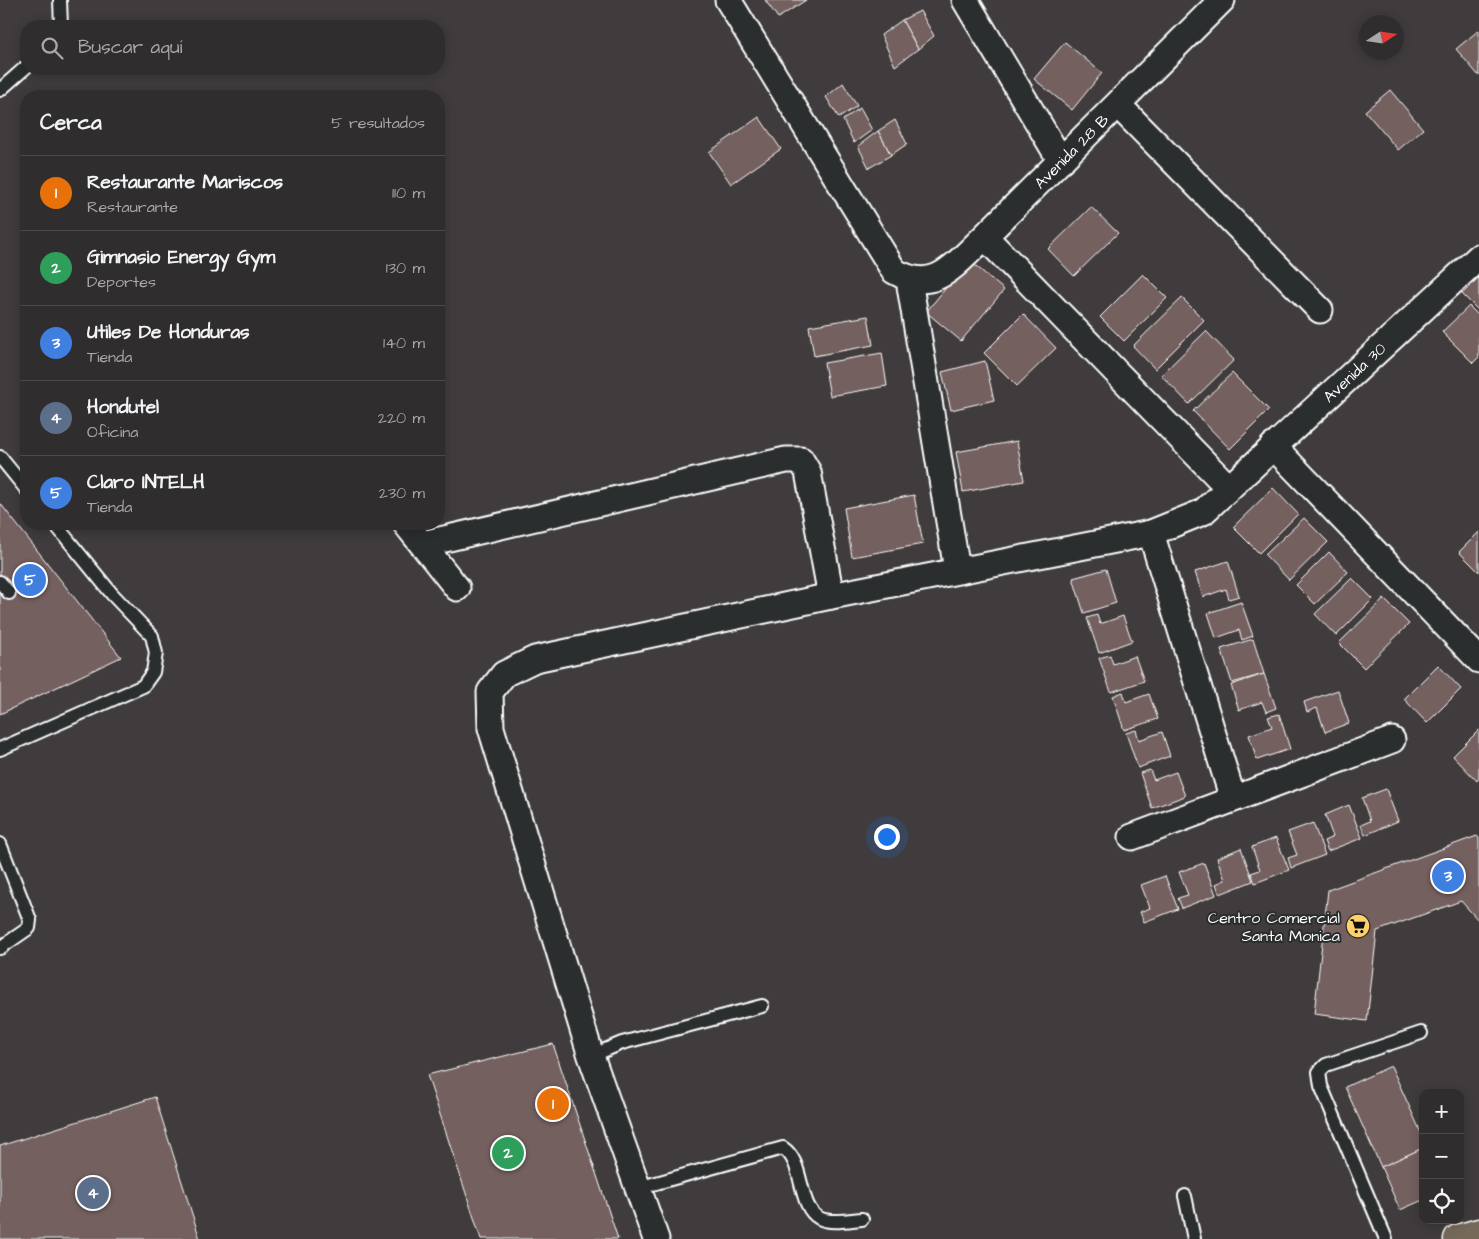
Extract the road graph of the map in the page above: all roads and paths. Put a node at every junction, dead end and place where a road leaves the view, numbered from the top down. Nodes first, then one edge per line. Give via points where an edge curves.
1 (60, 0) edge
2 (728, 0) edge
3 (966, 0) edge
4 (1222, 0) edge
5 (61, 20) edge
6 (20, 72) edge
7 (0, 90) edge
8 (1118, 105) junction
9 (1061, 161) junction
10 (985, 237) junction
11 (1479, 257) edge
12 (909, 280) junction
13 (1320, 310) dead end
14 (1273, 446) junction
15 (0, 457) edge
16 (20, 482) edge
17 (1229, 488) junction
18 (60, 530) edge
19 (411, 530) edge
20 (1150, 533) junction
21 (423, 544) junction
22 (957, 570) junction
23 (0, 582) edge
24 (457, 588) dead end
25 (9, 593) dead end
26 (831, 596) junction
27 (1479, 659) edge
28 (1392, 740) dead end
29 (0, 749) edge
30 (1233, 799) junction
31 (1132, 837) dead end
32 (0, 844) edge
33 (0, 948) edge
34 (762, 1006) dead end
35 (1421, 1033) dead end
36 (591, 1056) junction
37 (638, 1188) junction
38 (1185, 1196) dead end
39 (862, 1219) dead end
40 (1479, 1233) edge
41 (656, 1239) edge
42 (1194, 1239) edge
43 (1386, 1239) edge
44 (1458, 1239) edge

1 - 5 lane
2 - 12 street via 894,271
3 - 9 street
4 - 8 street, Avenida 28 B
6 - 7 lane
8 - 9 street, Avenida 28 B
8 - 13 street
9 - 10 street, Avenida 28 B
10 - 12 street, Avenida 28 B via 951,269 931,280
10 - 17 street
11 - 14 street, Avenida 30
12 - 22 street
14 - 17 street, Avenida 30
14 - 27 street
15 - 16 lane
17 - 20 street, Avenida 30 via 1203,512
18 - 29 lane via 112,594 152,636 156,653 154,672 143,686
19 - 21 street
20 - 22 street, Avenida 30
20 - 30 street
21 - 24 street
21 - 26 street via 786,460 801,460 808,472
22 - 26 street, Avenida 30
23 - 25 lane
26 - 36 street, Avenida 30 via 535,659 504,674 490,692 491,728
28 - 30 street
30 - 31 street
32 - 33 lane via 30,920 29,928
34 - 36 lane via 622,1043
35 - 43 lane via 1326,1065 1319,1072 1321,1086
36 - 37 street, Avenida 30
37 - 39 lane via 783,1148 792,1154 810,1209 820,1219
37 - 41 street, Avenida 30
38 - 42 lane
40 - 44 main road

